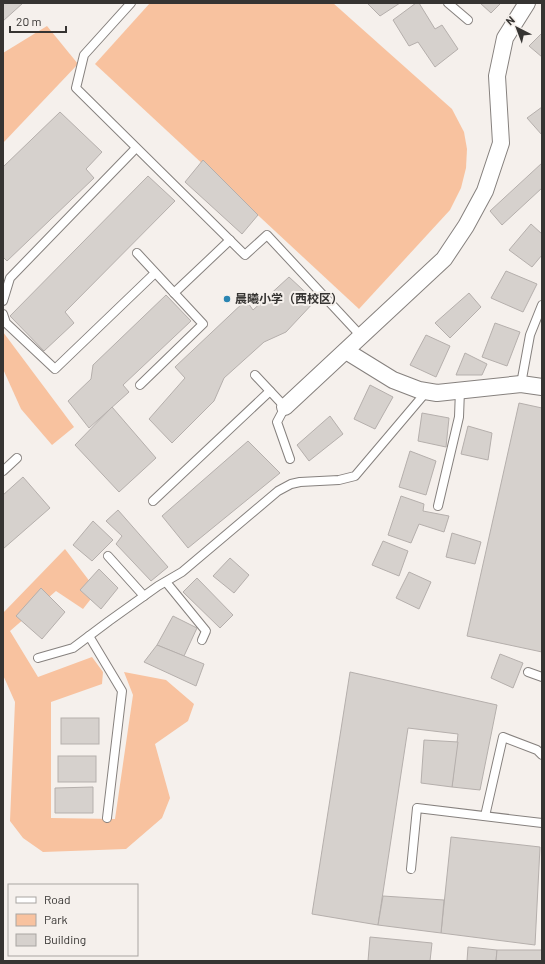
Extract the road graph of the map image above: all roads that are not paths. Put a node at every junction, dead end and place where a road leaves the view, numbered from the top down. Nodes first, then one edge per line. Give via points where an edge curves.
1 (132, 3) edge
2 (448, 3) edge
3 (527, 3) edge
4 (468, 20) dead end
5 (136, 148) junction
6 (230, 240) junction
7 (137, 253) dead end
8 (156, 273) junction
9 (174, 294) junction
10 (3, 300) edge
11 (542, 305) edge
12 (3, 314) edge
13 (361, 336) junction
14 (346, 351) junction
15 (255, 375) dead end
16 (521, 384) junction
17 (140, 385) dead end
18 (542, 387) edge
19 (460, 390) junction
20 (270, 391) junction
21 (427, 391) junction
22 (285, 407) junction
23 (17, 458) dead end
24 (290, 459) dead end
25 (3, 471) edge
26 (153, 501) dead end
27 (438, 506) dead end
28 (108, 556) dead end
29 (166, 582) junction
30 (144, 596) junction
31 (89, 636) junction
32 (202, 640) dead end
33 (38, 658) dead end
34 (528, 672) dead end
35 (542, 677) edge
36 (542, 755) edge
37 (485, 816) junction
38 (107, 818) dead end
39 (542, 823) edge
40 (411, 869) dead end

1 - 5 lane via 84,55 76,88
2 - 4 lane
3 - 13 street via 505,38 497,76 501,143 485,191 444,259
5 - 6 lane
5 - 10 lane via 10,278
6 - 9 lane
6 - 13 lane via 245,255 267,235
7 - 8 lane
8 - 9 lane
8 - 12 lane via 55,369 6,323
9 - 17 lane via 203,324
11 - 16 lane via 530,335
13 - 14 street
14 - 21 street via 393,380
14 - 22 street
15 - 20 lane
16 - 18 street
16 - 19 street
19 - 21 street via 437,393
19 - 27 lane via 459,417
20 - 22 lane
20 - 26 lane
21 - 29 lane via 355,476 338,480 300,482 278,491 191,565
22 - 24 lane via 277,422
23 - 25 lane
28 - 30 lane
29 - 30 lane
29 - 32 lane via 206,631
30 - 31 lane
31 - 33 lane via 73,648
31 - 38 lane via 122,691
34 - 35 lane
36 - 37 lane via 538,750 503,737
37 - 39 lane
37 - 40 lane via 418,808

